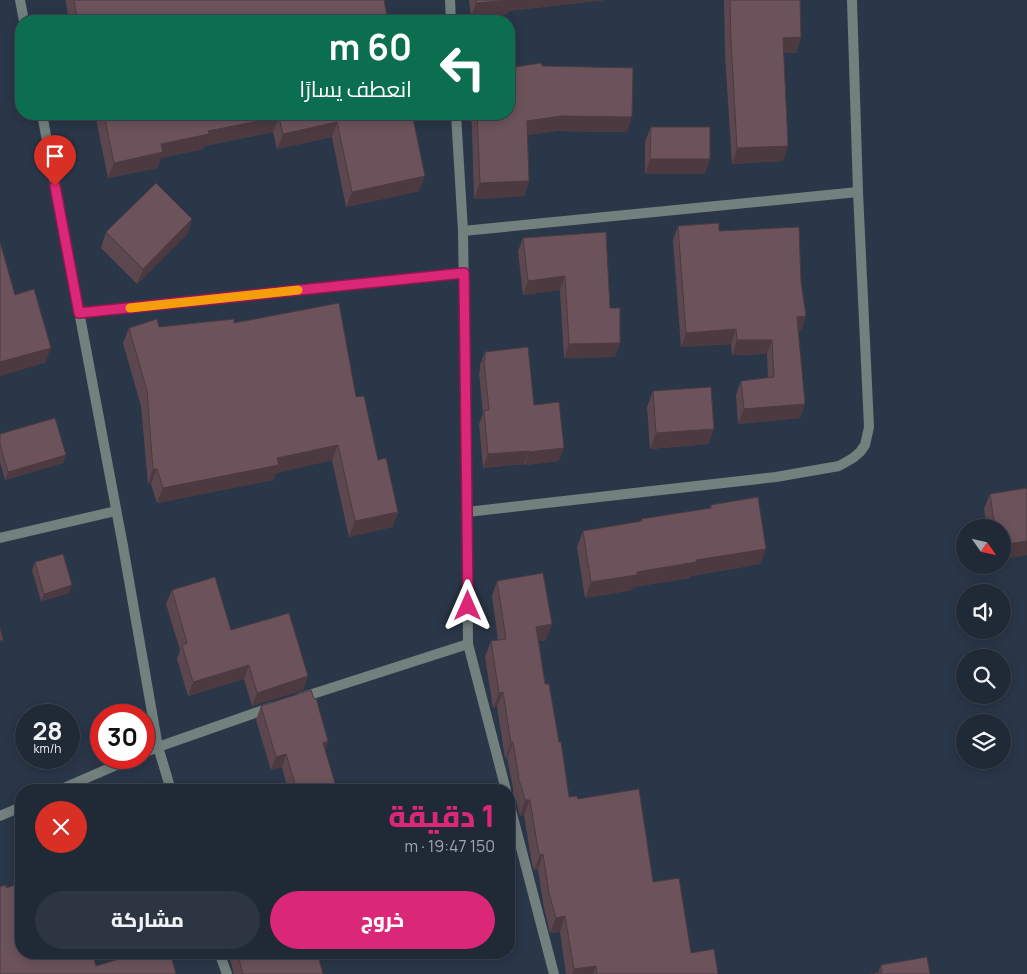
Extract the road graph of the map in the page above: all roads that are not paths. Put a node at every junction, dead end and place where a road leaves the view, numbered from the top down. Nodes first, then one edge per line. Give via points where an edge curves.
1 (20, 0) edge
2 (450, 0) edge
3 (852, 0) edge
4 (23, 15) edge
5 (451, 15) edge
6 (43, 120) edge
7 (456, 120) edge
8 (858, 192) junction
9 (463, 231) junction
10 (464, 273) junction
11 (79, 313) junction
12 (116, 511) junction
13 (467, 512) junction
14 (0, 538) edge
15 (468, 644) junction
16 (158, 747) junction
17 (155, 748) edge
18 (108, 769) edge
19 (74, 784) edge
20 (168, 784) edge
21 (504, 784) edge
22 (15, 810) edge
23 (0, 816) edge
24 (515, 825) edge
25 (222, 959) edge
26 (227, 974) edge
27 (554, 974) edge

1 - 4 street
2 - 5 street
3 - 8 street
6 - 11 street
7 - 9 street
8 - 9 street
8 - 13 street via 869,427 865,445 853,458 839,466 776,477
9 - 10 street
10 - 11 street
10 - 13 street
11 - 12 street
12 - 14 street
12 - 16 street
13 - 15 street
15 - 16 street
15 - 21 street
16 - 17 street
16 - 20 street
18 - 19 street
22 - 23 street
24 - 27 street
25 - 26 street

